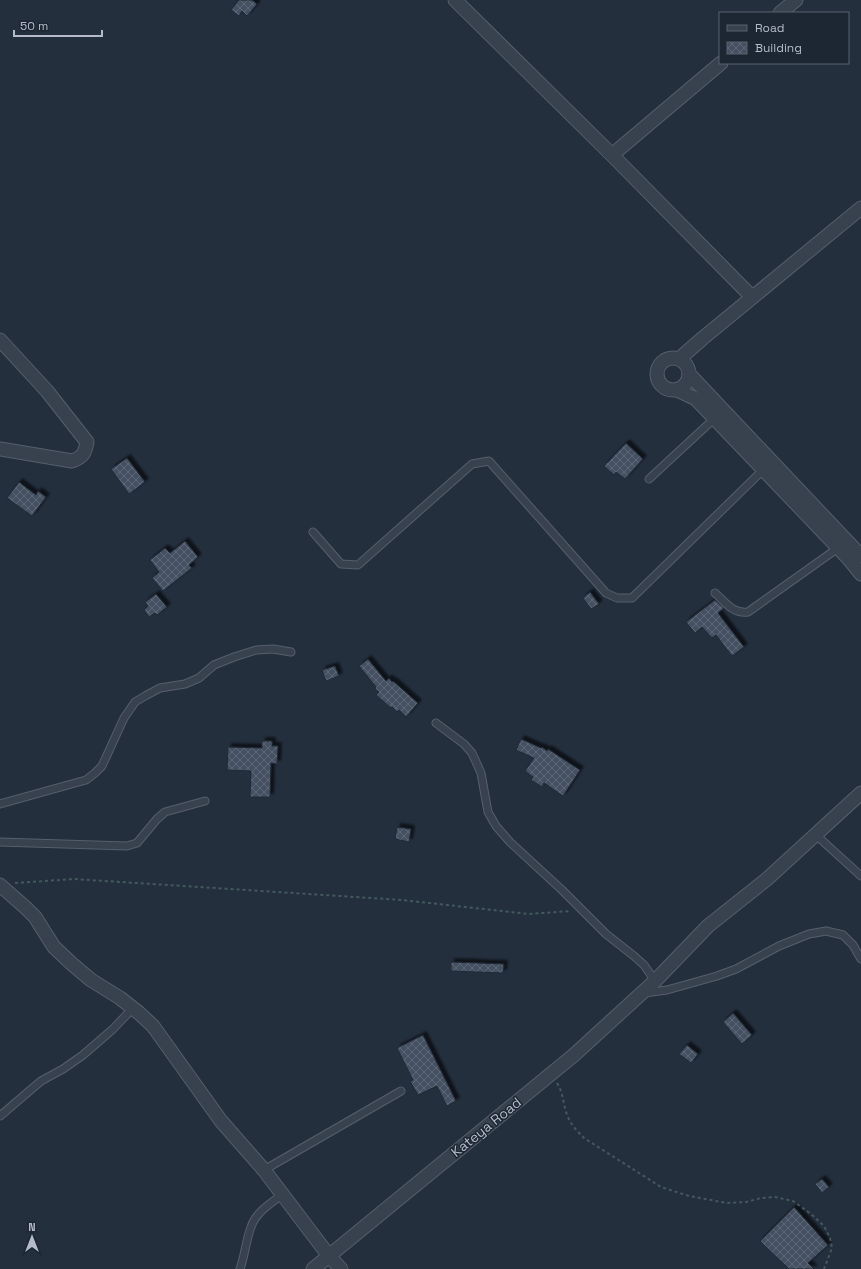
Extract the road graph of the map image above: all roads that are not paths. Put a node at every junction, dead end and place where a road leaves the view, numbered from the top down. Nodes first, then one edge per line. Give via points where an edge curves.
1 (455, 0) edge
2 (796, 0) edge
3 (781, 12) edge
4 (720, 64) edge
5 (612, 154) junction
6 (861, 208) edge
7 (752, 297) junction
8 (0, 340) edge
9 (679, 358) junction
10 (689, 374) junction
11 (678, 390) junction
12 (719, 414) junction
13 (0, 449) edge
14 (764, 469) junction
15 (649, 479) dead end
16 (313, 532) dead end
17 (838, 548) junction
18 (857, 552) edge
19 (861, 574) edge
20 (715, 593) dead end
21 (291, 652) dead end
22 (436, 723) dead end
23 (861, 793) edge
24 (204, 801) dead end
25 (0, 804) edge
26 (816, 835) junction
27 (0, 842) edge
28 (861, 876) edge
29 (0, 885) edge
30 (861, 959) edge
31 (655, 981) junction
32 (643, 993) junction
33 (133, 1008) junction
34 (401, 1091) dead end
35 (0, 1116) edge
36 (264, 1170) junction
37 (283, 1194) junction
38 (329, 1256) junction
39 (240, 1269) edge
40 (313, 1269) edge
41 (341, 1269) edge

1 - 5 street
2 - 3 street
4 - 5 street
5 - 7 street
6 - 7 street
7 - 9 street
8 - 13 street via 47,391 87,442 81,458 72,461
9 - 10 street via 687,366
9 - 11 street via 666,359 657,370 661,385 668,390
10 - 11 street via 687,382
10 - 12 street
11 - 12 street
12 - 14 street
12 - 15 lane
12 - 18 street
14 - 16 lane via 632,598 617,598 606,593 489,461 472,464 358,566 341,564
14 - 17 street
17 - 18 street
17 - 20 lane via 748,612 735,612
18 - 19 street
21 - 25 lane via 256,650 234,656 214,665 199,678 185,684 160,688 135,702 124,718 102,766 86,780
22 - 31 lane via 472,753 481,773 488,812 496,826 606,934 644,965
23 - 26 street, Kateya Road
24 - 27 lane via 165,812 137,843 127,846
26 - 28 lane
26 - 31 street, Kateya Road via 767,879 708,926
29 - 33 street via 35,917 54,947 72,964
30 - 32 lane via 843,935 826,931 809,934 779,946 717,976 667,990
31 - 32 street, Kateya Road
32 - 38 street, Kateya Road via 574,1055
33 - 35 lane via 82,1055 42,1081
33 - 36 street via 153,1026 220,1121
34 - 36 lane
36 - 37 street
37 - 38 street
37 - 39 lane via 265,1206 251,1226
38 - 40 street, Kateya Road
38 - 41 street

